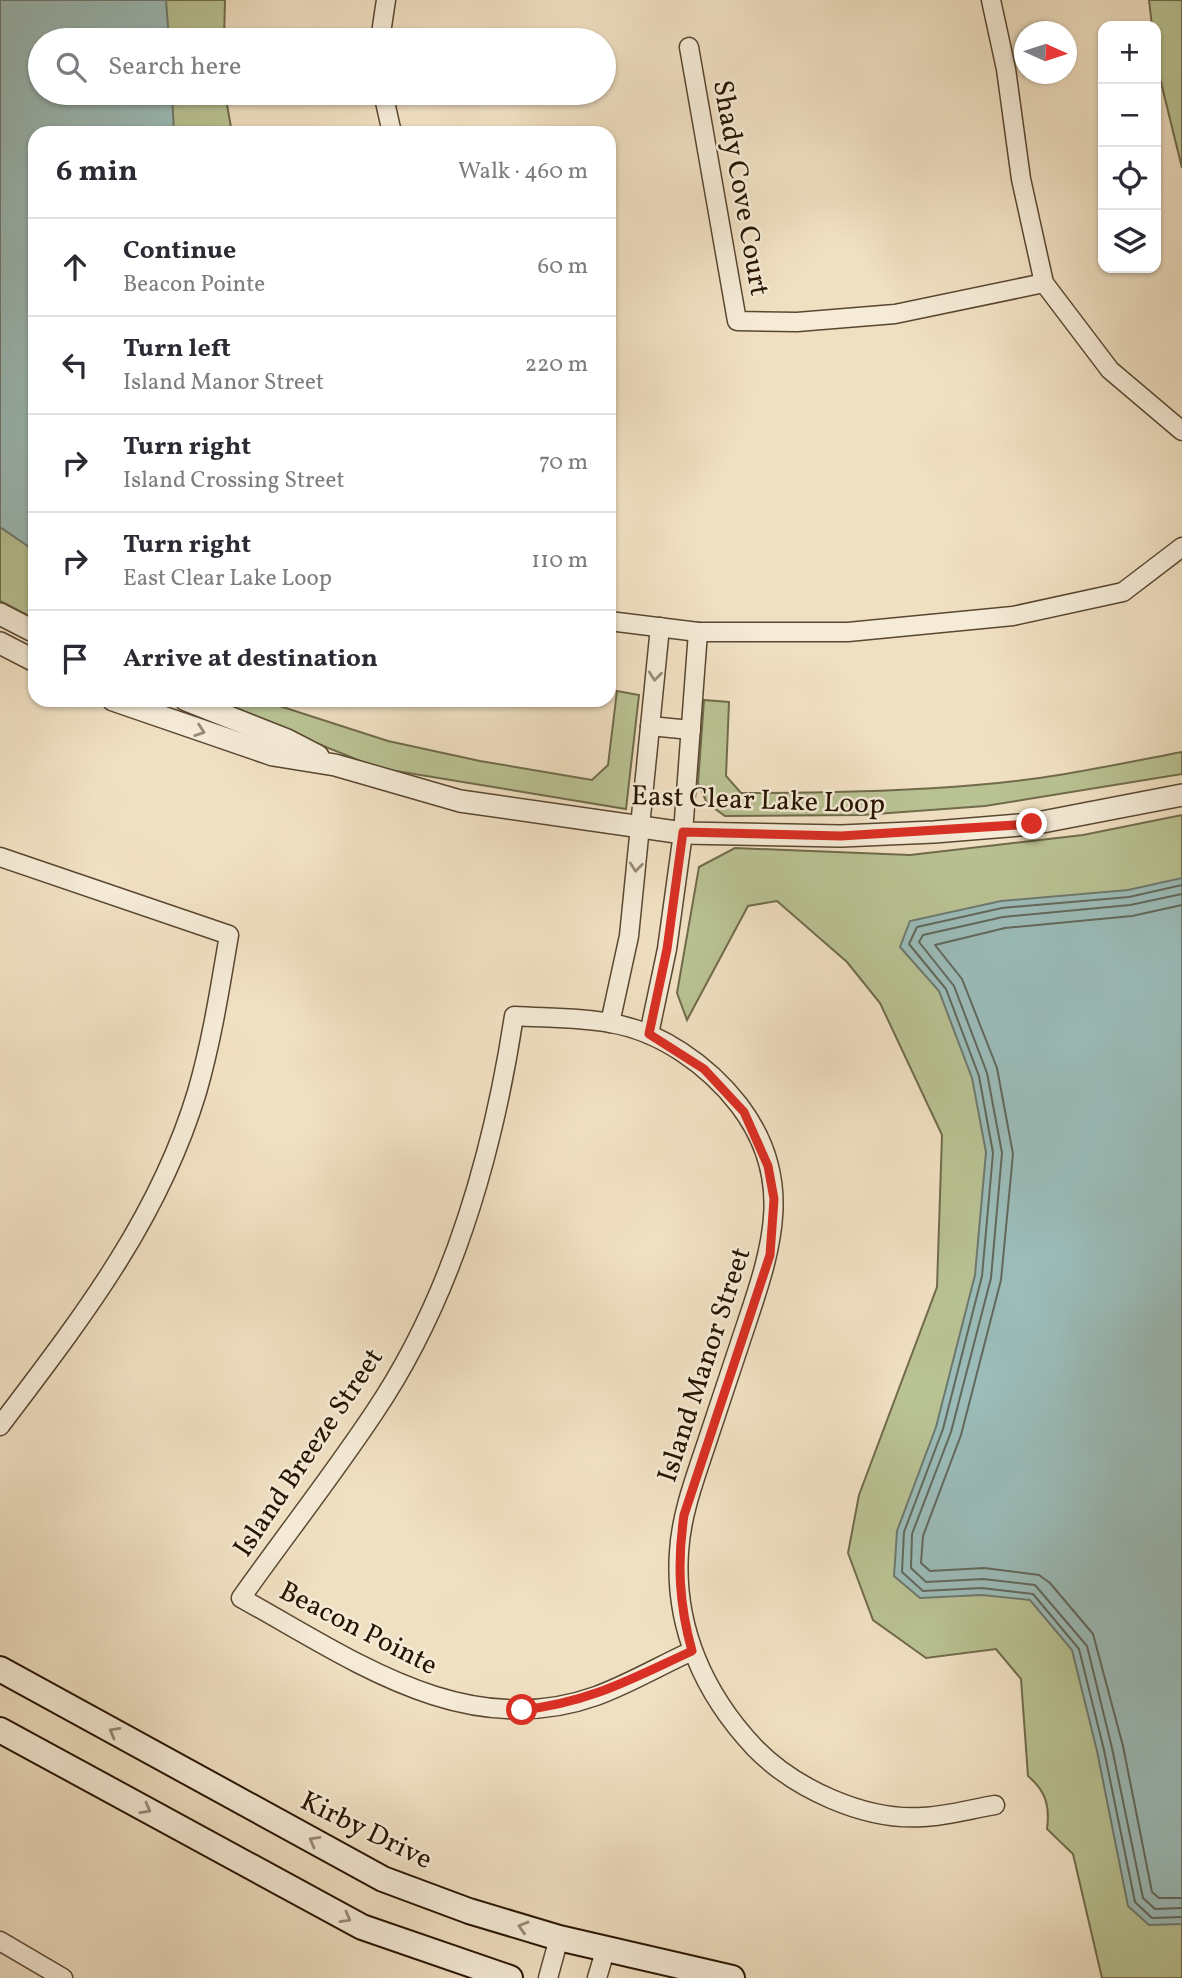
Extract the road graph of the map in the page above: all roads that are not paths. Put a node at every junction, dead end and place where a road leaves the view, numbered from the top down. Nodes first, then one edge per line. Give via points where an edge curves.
1 (386, 0) edge
2 (991, 0) edge
3 (382, 28) edge
4 (689, 47) dead end
5 (386, 105) edge
6 (390, 126) edge
7 (1044, 283) junction
8 (1182, 431) edge
9 (1182, 547) edge
10 (0, 614) edge
11 (616, 622) edge
12 (660, 627) junction
13 (28, 628) edge
14 (698, 632) junction
15 (0, 643) edge
16 (28, 658) edge
17 (133, 707) edge
18 (204, 707) edge
19 (650, 726) junction
20 (691, 730) junction
21 (335, 765) junction
22 (1182, 795) edge
23 (640, 827) junction
24 (683, 832) junction
25 (0, 857) edge
26 (514, 1016) joint
27 (610, 1023) junction
28 (649, 1034) junction
29 (0, 1426) edge
30 (241, 1598) joint
31 (692, 1651) junction
32 (0, 1669) edge
33 (0, 1730) edge
34 (995, 1805) dead end
35 (559, 1938) junction
36 (0, 1941) edge
37 (605, 1951) junction
38 (63, 1978) edge
39 (510, 1978) edge
40 (548, 1978) edge
41 (597, 1978) edge
42 (732, 1978) edge

1 - 3 street
2 - 7 street
4 - 7 street, Shady Cove Court via 737,321 797,322 895,314
5 - 6 street
7 - 8 street via 1110,370
9 - 14 street via 1123,592 1013,616 848,632
10 - 13 street
11 - 12 street
12 - 14 street
12 -> 19 street
14 - 20 street
15 - 16 street
17 -> 21 street, East Clear Lake Loop via 273,755
18 - 21 street, East Clear Lake Loop
19 - 20 street
19 - 23 street
20 - 24 street
21 - 23 street, East Clear Lake Loop via 460,801
22 - 24 street, East Clear Lake Loop via 1032,824 934,832 841,836
23 - 24 street, East Clear Lake Loop
23 -> 27 street via 629,936
24 - 28 street via 667,949
25 - 29 street via 229,935 210,1046 172,1161 129,1247 94,1302
26 - 27 street, Island Manor Street
26 - 30 street, Island Breeze Street via 489,1145 465,1223 418,1334 376,1412
27 - 28 street, Island Manor Street
28 - 31 street, Island Manor Street via 704,1069 744,1112 768,1166 774,1199 770,1255 684,1515 679,1585
30 - 31 street, Beacon Pointe via 398,1684 485,1709 522,1710 596,1696
31 - 34 street, Island Manor Street via 734,1725 758,1751 816,1791 886,1814 922,1817
35 -> 32 main road, Kirby Drive via 383,1879
33 -> 39 main road via 362,1927
35 - 37 main road, Kirby Drive
35 - 40 street
36 - 38 street
37 - 41 street
37 - 42 main road, Kirby Drive

